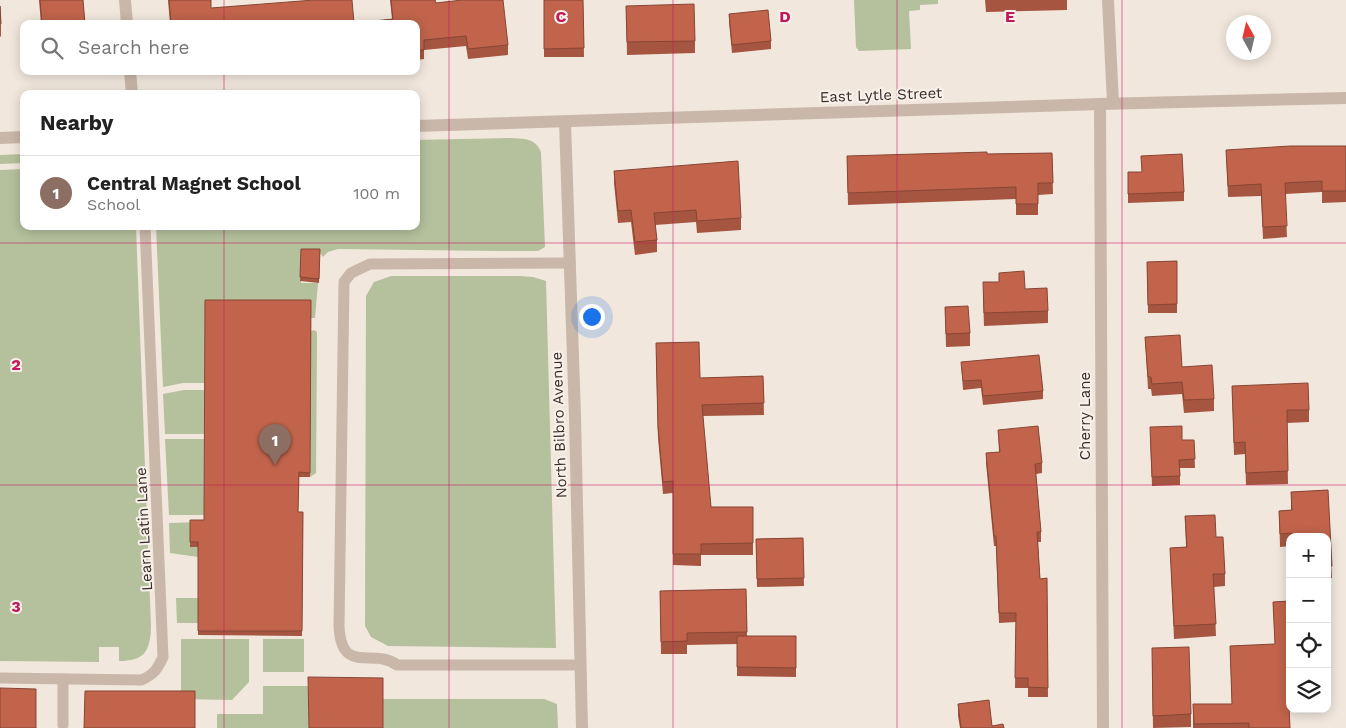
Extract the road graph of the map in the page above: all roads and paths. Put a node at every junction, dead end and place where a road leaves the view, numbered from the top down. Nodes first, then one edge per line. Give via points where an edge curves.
1 (125, 0) edge
2 (1108, 0) edge
3 (127, 20) edge
4 (130, 75) edge
5 (132, 90) edge
6 (1346, 98) edge
7 (1113, 103) junction
8 (1100, 104) junction
9 (565, 122) junction
10 (420, 126) edge
11 (20, 137) edge
12 (0, 138) edge
13 (145, 230) edge
14 (570, 263) junction
15 (580, 665) junction
16 (0, 678) edge
17 (63, 679) junction
18 (63, 725) dead end
19 (582, 728) edge
20 (1103, 728) edge

1 - 3 street
2 - 7 street
4 - 5 street
6 - 7 street, East Lytle Street
7 - 8 street, East Lytle Street
8 - 9 street, East Lytle Street
8 - 20 street, Cherry Lane
9 - 10 street, East Lytle Street
9 - 14 street, North Bilbro Avenue
11 - 12 street
13 - 17 lane, Learn Latin Lane via 163,657 157,670 141,680
14 - 15 street, North Bilbro Avenue
14 - 15 lane via 370,264 351,272 344,282 339,627 342,647 348,655 390,659 398,665
15 - 19 street, North Bilbro Avenue
16 - 17 lane, Learn Latin Lane
17 - 18 lane

